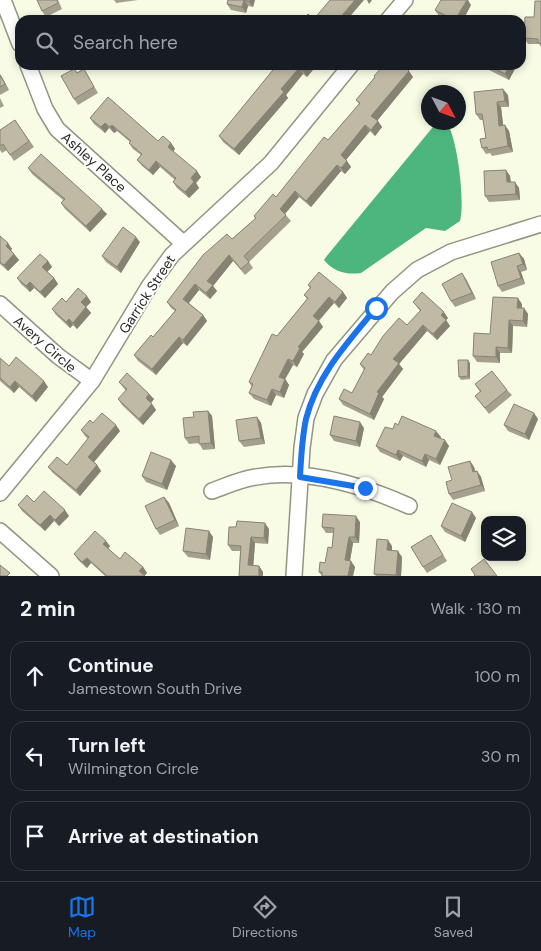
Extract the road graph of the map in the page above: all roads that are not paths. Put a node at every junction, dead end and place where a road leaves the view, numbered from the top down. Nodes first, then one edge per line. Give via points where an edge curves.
1 (3, 0) edge
2 (405, 0) edge
3 (392, 15) edge
4 (15, 31) edge
5 (30, 70) edge
6 (347, 70) edge
7 (541, 224) edge
8 (182, 243) junction
9 (0, 304) edge
10 (92, 382) junction
11 (300, 477) junction
12 (212, 492) dead end
13 (0, 493) edge
14 (409, 506) dead end
15 (0, 531) edge
16 (51, 576) edge
17 (294, 576) edge

1 - 4 street
2 - 3 street
5 - 8 street, Ashley Place via 57,129
6 - 8 street, Garrick Street via 271,163
7 - 11 street via 451,252 417,270 392,292 346,344 319,386 306,418
8 - 10 street, Garrick Street via 156,276
9 - 10 street, Avery Circle
10 - 13 street, Garrick Street
11 - 12 street via 253,477
11 - 14 street via 365,488
11 - 17 street
15 - 16 street

